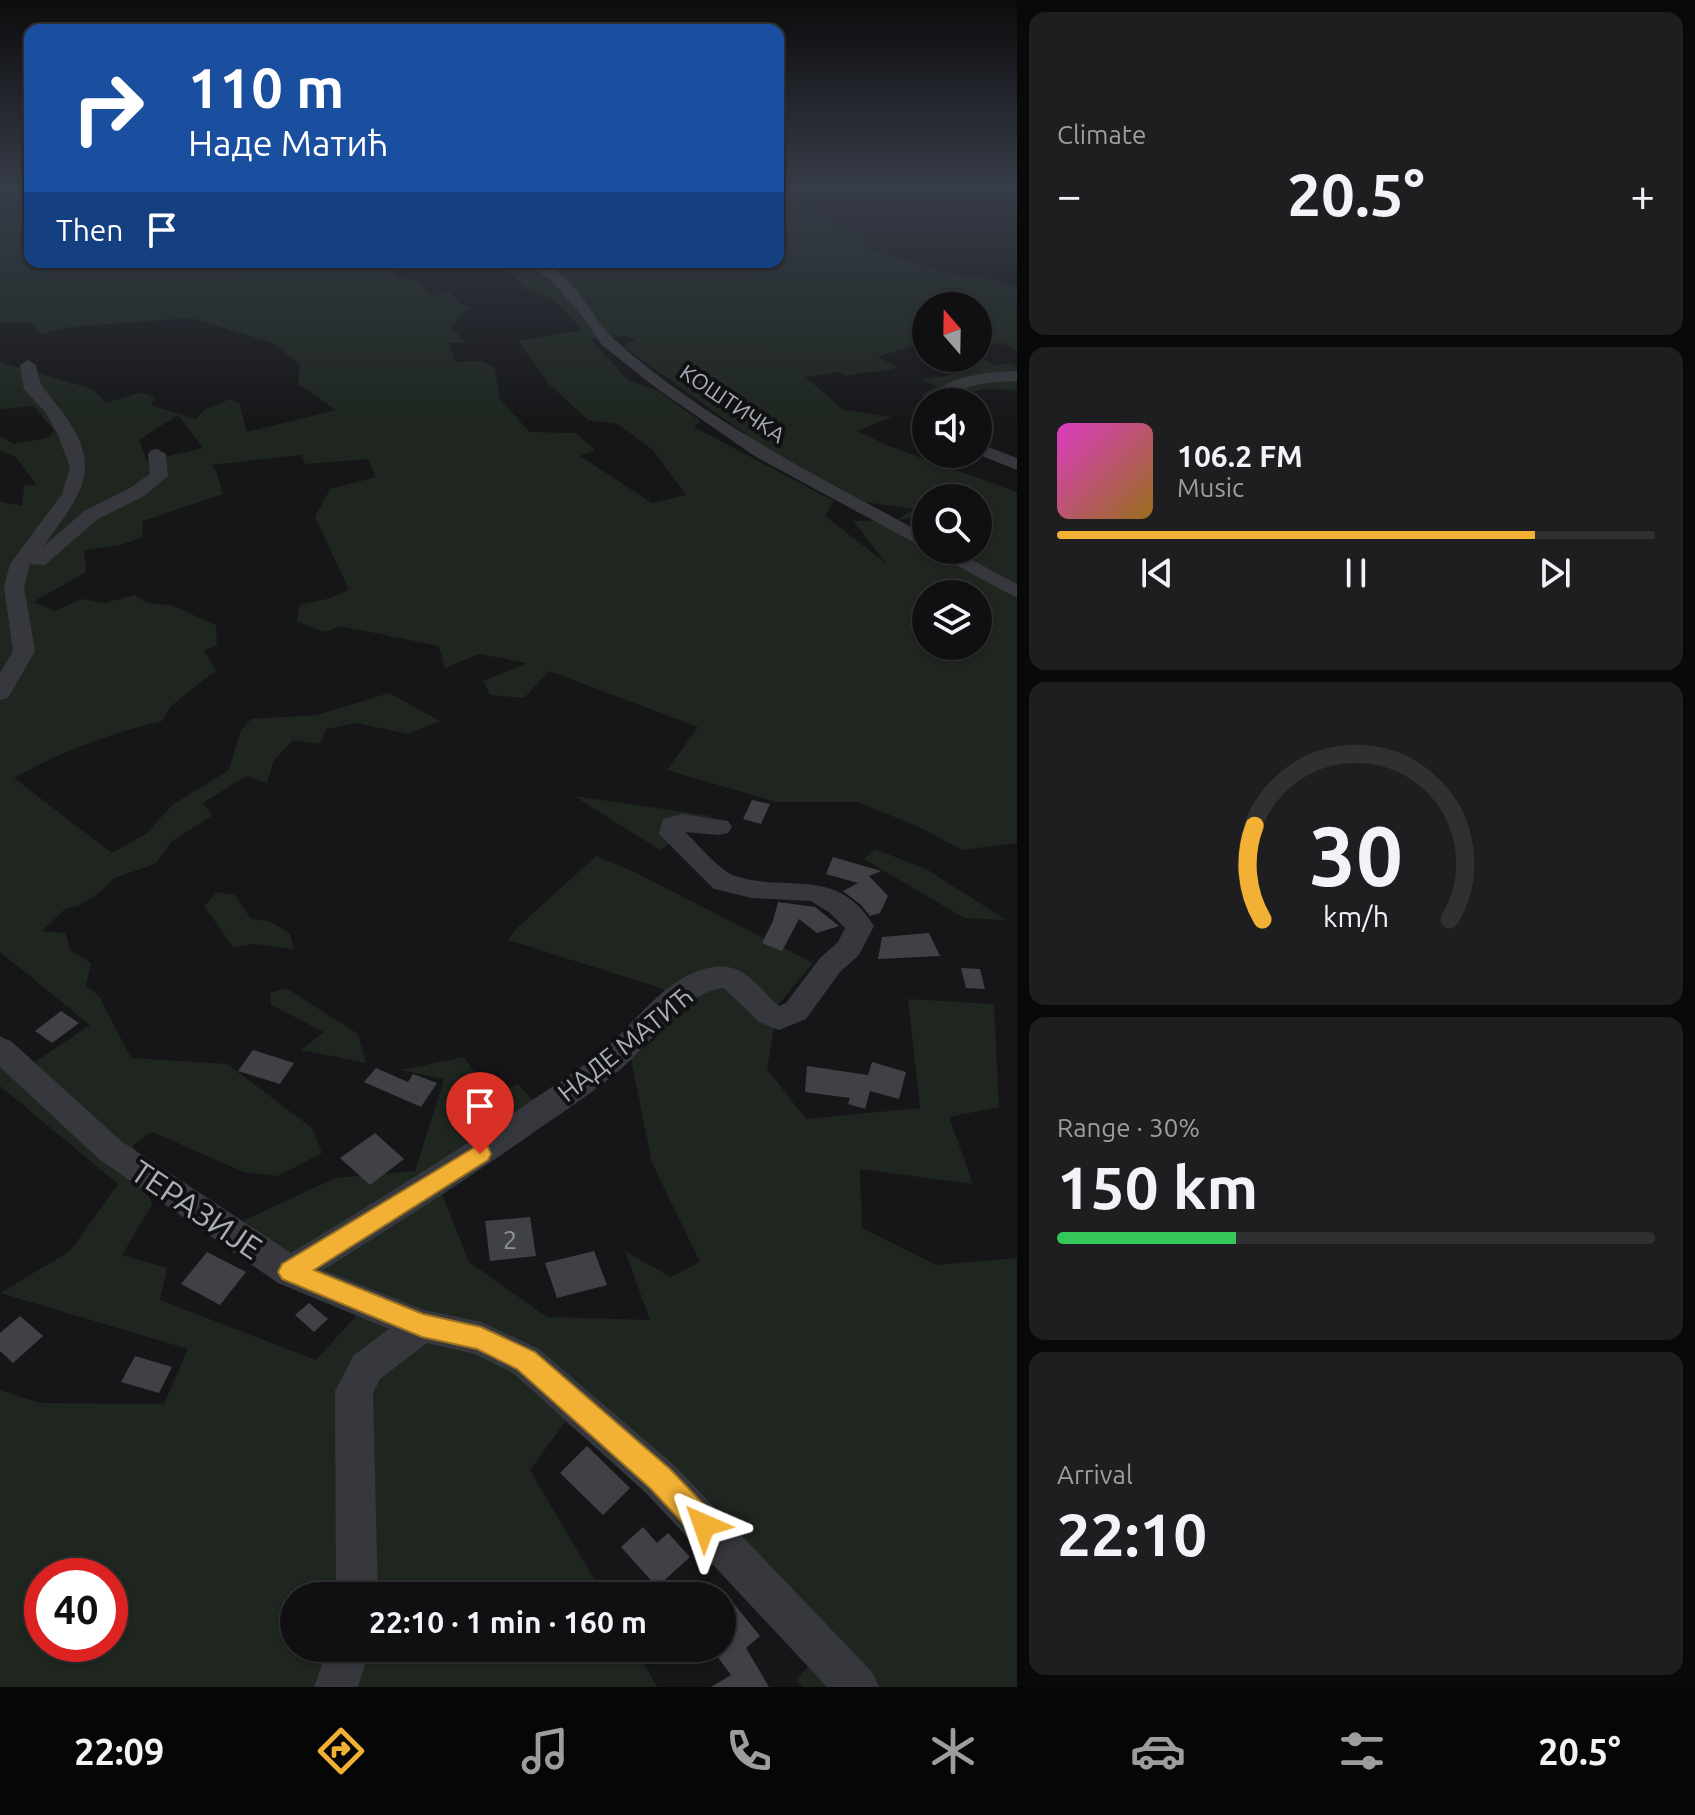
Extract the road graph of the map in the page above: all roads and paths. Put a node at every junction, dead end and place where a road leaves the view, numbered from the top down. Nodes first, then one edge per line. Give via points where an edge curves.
1 (541, 268) edge
2 (28, 365) dead end
3 (1017, 376) edge
4 (953, 388) edge
5 (157, 454) dead end
6 (992, 454) edge
7 (1017, 465) edge
8 (912, 535) edge
9 (964, 564) edge
10 (14, 587) junction
11 (1017, 592) edge
12 (0, 693) edge
13 (719, 827) dead end
14 (0, 1049) edge
15 (290, 1272) junction
16 (422, 1326) junction
17 (357, 1582) edge
18 (344, 1662) edge
19 (336, 1687) edge
20 (857, 1687) edge

1 - 8 street, КОШТИЧКА via 556,277 608,342 662,385 762,453
2 - 10 street via 32,389 53,411 79,467 71,494 20,564
3 - 4 street via 988,377
5 - 10 street via 159,476 91,515 54,544
6 - 7 street
9 - 11 street
10 - 12 street via 24,651
13 - 15 street, НАДЕ МАТИЋ via 683,822 672,825 672,834 723,883 816,892 860,926 849,948 796,1011 779,1019 768,1015 735,979 712,978 691,988 604,1067 455,1171
14 - 15 street, ТЕРАЗИЈЕ via 110,1150
15 - 16 street, ТЕРАЗИЈЕ
16 - 17 street via 367,1367 354,1391
16 - 20 street, ТЕРАЗИЈЕ via 481,1339 526,1361 660,1479
18 - 19 street

